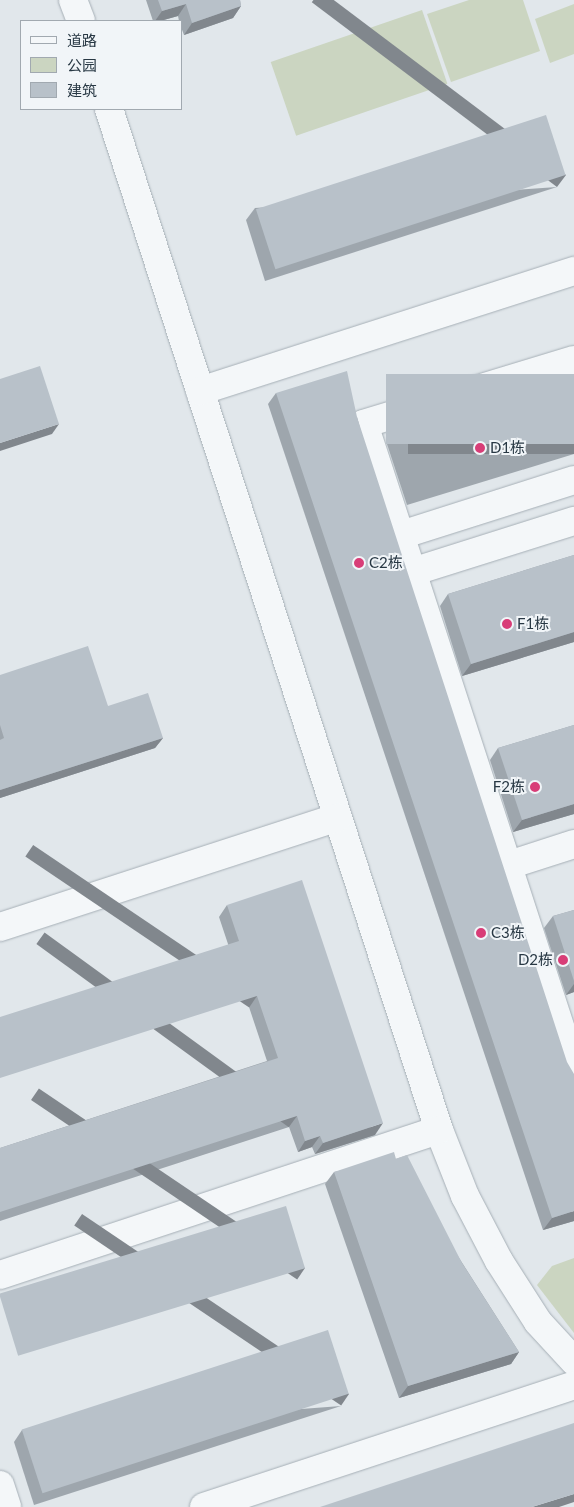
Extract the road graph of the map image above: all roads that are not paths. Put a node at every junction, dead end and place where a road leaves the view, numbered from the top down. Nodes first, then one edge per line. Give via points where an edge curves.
1 (73, 0) edge
2 (81, 20) edge
3 (109, 110) edge
4 (574, 271) edge
5 (574, 360) edge
6 (200, 391) junction
7 (574, 480) edge
8 (574, 521) edge
9 (400, 536) junction
10 (412, 572) junction
11 (338, 817) junction
12 (574, 844) edge
13 (509, 865) junction
14 (0, 926) edge
15 (568, 1027) edge
16 (574, 1069) edge
17 (439, 1130) junction
18 (0, 1275) edge
19 (574, 1361) edge
20 (574, 1385) edge
21 (0, 1485) edge
22 (7, 1507) edge
23 (204, 1507) edge

1 - 2 street
3 - 6 street
4 - 6 street
5 - 9 street via 364,424
6 - 11 street
7 - 9 street
8 - 10 street
9 - 10 street
10 - 13 street
11 - 14 street
11 - 17 street
12 - 13 street
13 - 15 street
15 - 16 street
17 - 18 street
17 - 19 street via 465,1196 499,1261 538,1322
20 - 23 street
21 - 22 street

